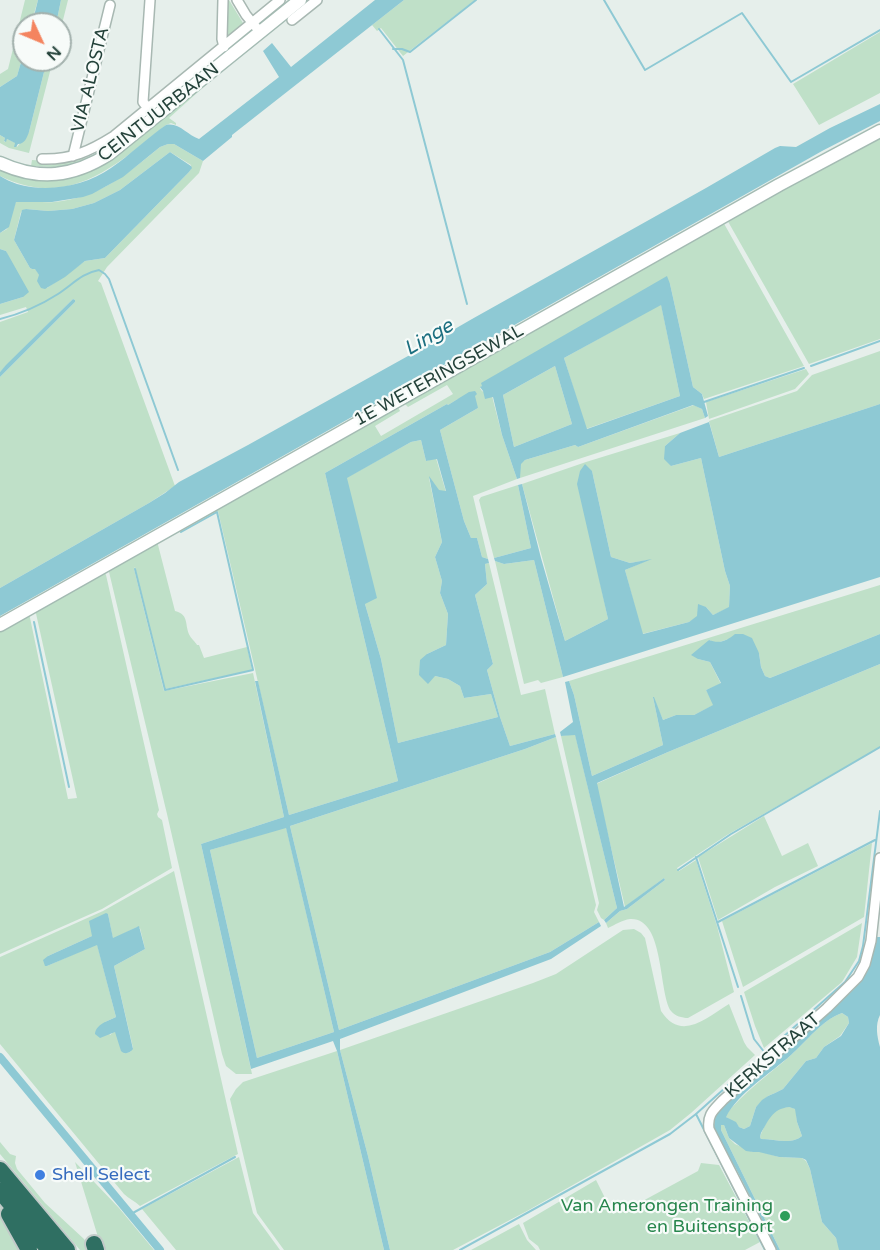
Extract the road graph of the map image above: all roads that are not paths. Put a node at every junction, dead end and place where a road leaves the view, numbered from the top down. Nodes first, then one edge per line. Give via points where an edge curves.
1 (150, 0) edge
2 (223, 0) edge
3 (237, 0) edge
4 (280, 0) edge
5 (300, 0) edge
6 (317, 0) edge
7 (110, 4) dead end
8 (292, 20) dead end
9 (252, 22) junction
10 (260, 32) junction
11 (224, 47) junction
12 (148, 108) junction
13 (880, 131) edge
14 (73, 156) junction
15 (42, 159) dead end
16 (0, 163) edge
17 (0, 625) edge
18 (880, 858) edge
19 (0, 1170) edge
20 (0, 1191) edge
21 (0, 1198) edge
22 (29, 1250) edge
23 (49, 1250) edge
24 (67, 1250) edge
25 (771, 1250) edge

1 - 12 street via 143,102
2 - 11 street
3 - 9 street
4 - 9 street
5 - 10 street, CEINTUURBAAN
6 - 8 street
7 - 14 street, VIA ALOSTA
9 - 10 street
9 - 11 street
10 - 16 street, CEINTUURBAAN via 98,161 82,169 47,175
11 - 12 street
12 - 14 street via 100,145
13 - 17 street, 1E WETERINGSEWAL via 779,184
14 - 15 street
18 - 25 street, KERKSTRAAT via 871,940 858,977 723,1100 708,1120 709,1129
19 - 24 highway
20 - 23 highway
21 - 22 highway

